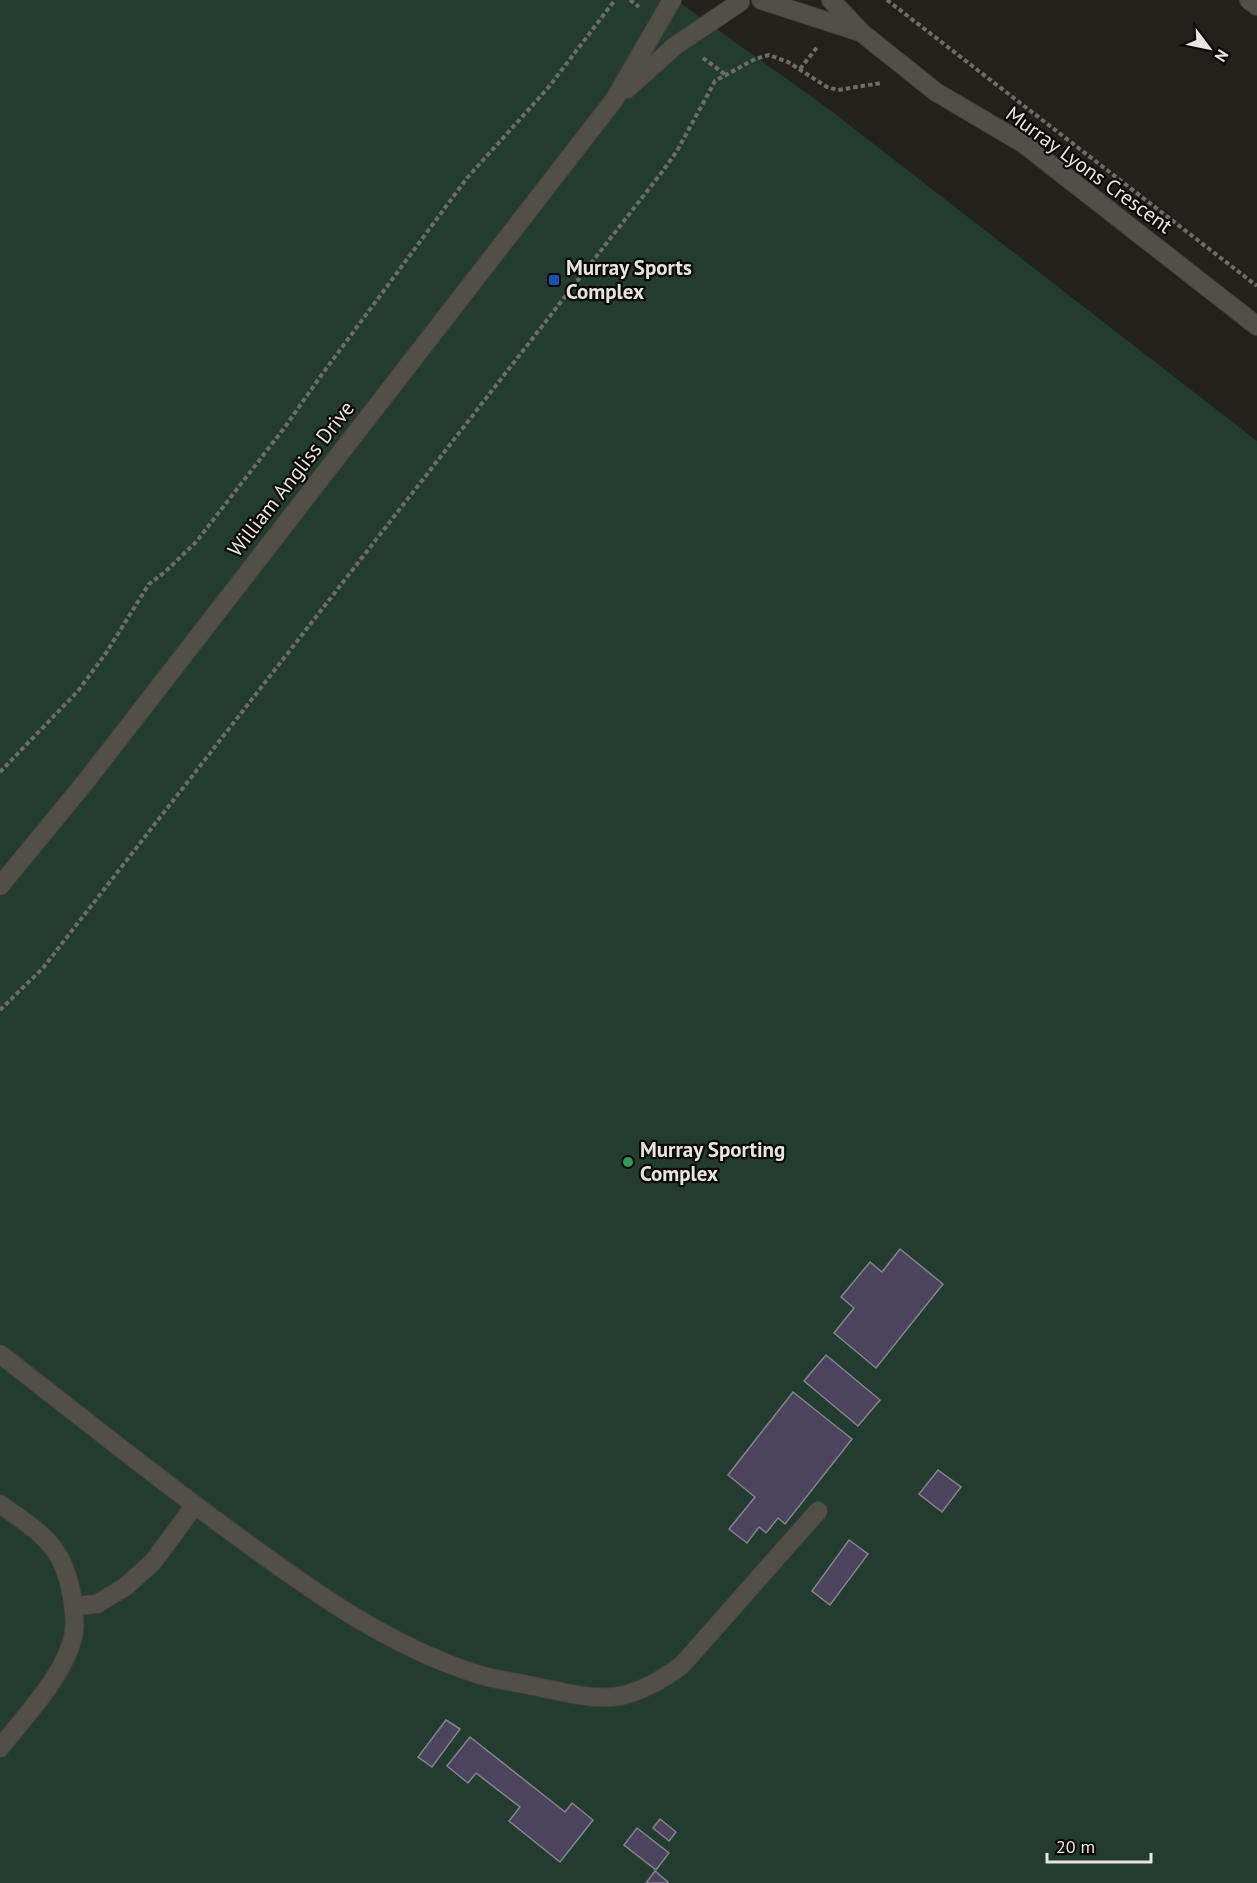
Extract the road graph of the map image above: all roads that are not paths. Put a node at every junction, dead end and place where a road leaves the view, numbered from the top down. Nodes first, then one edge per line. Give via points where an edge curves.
1 (672, 0) edge
2 (761, 0) edge
3 (831, 0) edge
4 (1249, 0) edge
5 (737, 1) edge
6 (1257, 6) edge
7 (861, 33) junction
8 (614, 100) junction
9 (1257, 326) edge
10 (1, 884) edge
11 (0, 1354) edge
12 (0, 1504) edge
13 (195, 1505) junction
14 (819, 1511) dead end
15 (74, 1605) junction
16 (0, 1748) edge

1 - 8 street, William Angliss Drive
2 - 5 street
2 - 7 street, Murray Lyons Crescent
3 - 7 street, Murray Lyons Crescent
4 - 6 street
5 - 8 street, William Angliss Drive via 675,46
7 - 9 street, Murray Lyons Crescent via 936,92 1024,144
8 - 10 street, William Angliss Drive via 87,780
11 - 13 street
12 - 15 street via 42,1535 56,1552 68,1574
13 - 14 street via 316,1593 390,1637 480,1675 590,1697 639,1690 682,1665
13 - 15 street via 153,1562 125,1587 97,1604
15 - 16 street via 74,1632 65,1657

